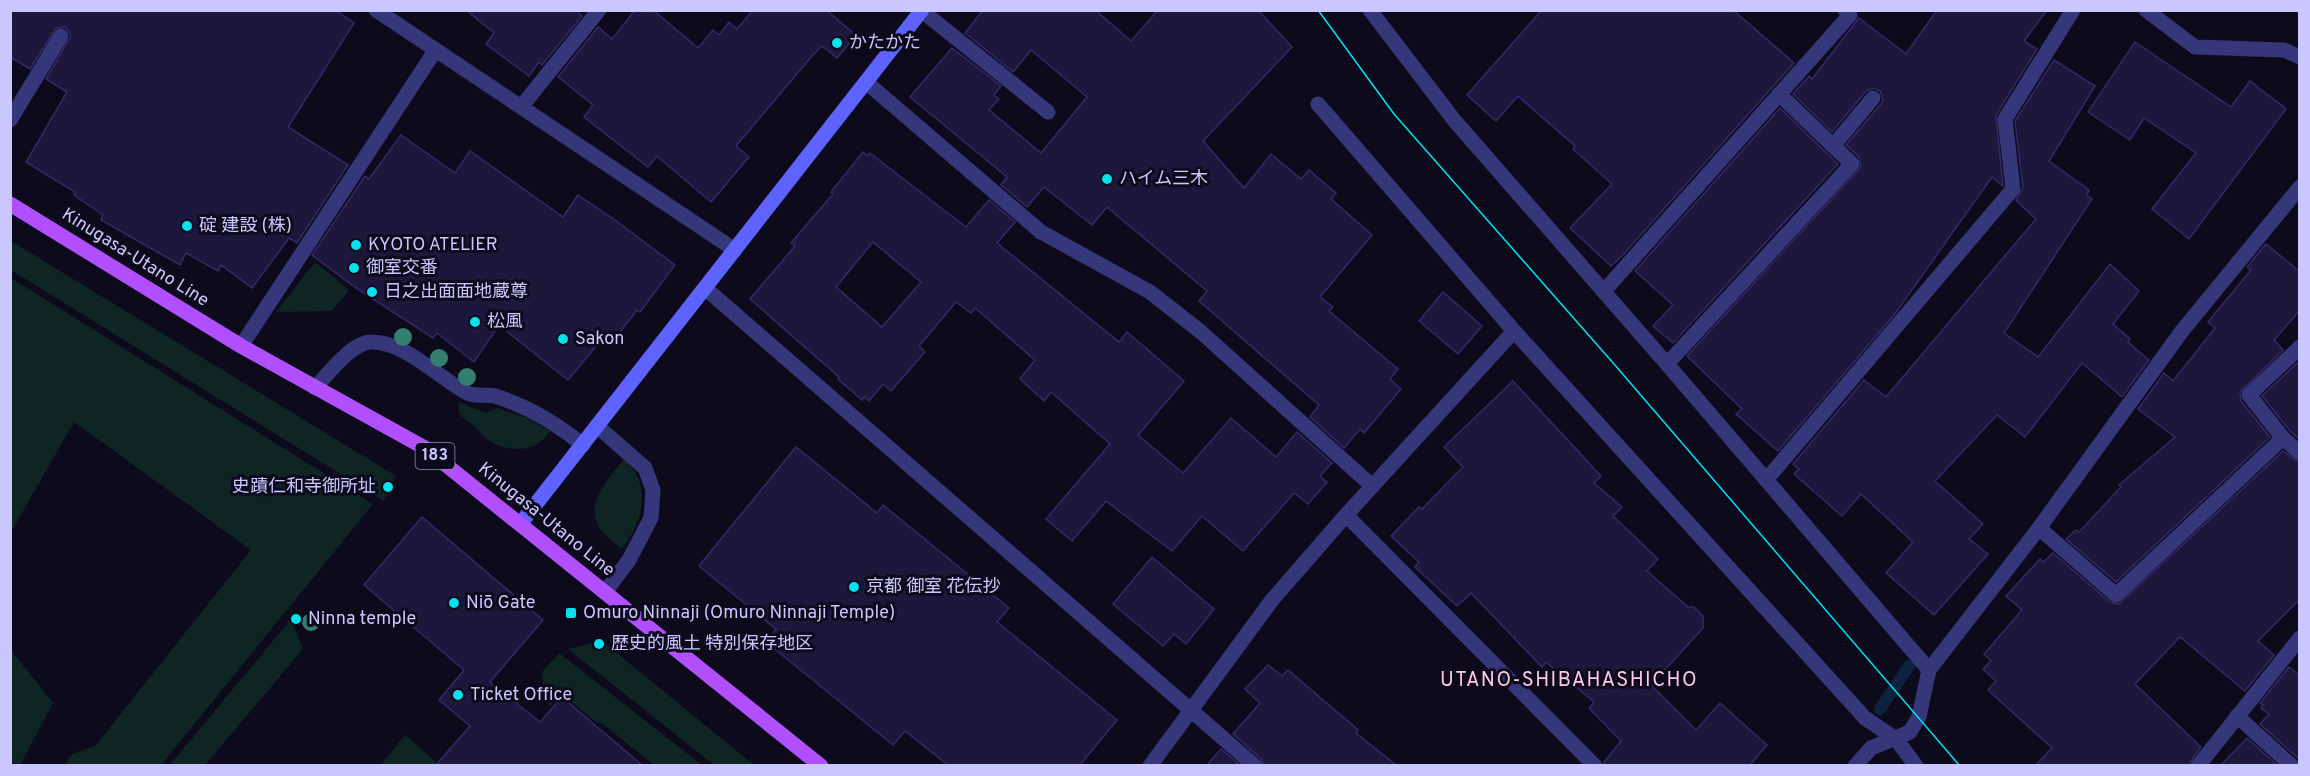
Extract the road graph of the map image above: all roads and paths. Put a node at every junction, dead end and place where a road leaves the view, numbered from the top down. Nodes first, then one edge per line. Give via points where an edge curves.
1 (376, 10) edge
2 (599, 10) edge
3 (1370, 10) edge
4 (1845, 10) edge
5 (2073, 10) edge
6 (2146, 10) edge
7 (922, 11) edge
8 (61, 36) dead end
9 (435, 51) junction
10 (2300, 57) edge
11 (867, 82) junction
12 (1779, 94) junction
13 (1873, 98) dead end
14 (1318, 104) dead end
15 (521, 107) junction
16 (1048, 112) dead end
17 (10, 120) edge
18 (1833, 146) junction
19 (2300, 187) edge
20 (10, 204) edge
21 (735, 250) junction
22 (705, 288) junction
23 (1604, 291) junction
24 (1514, 331) junction
25 (241, 346) junction
26 (2300, 347) edge
27 (1667, 364) junction
28 (315, 388) junction
29 (597, 426) junction
30 (2283, 438) junction
31 (583, 445) junction
32 (2300, 453) edge
33 (1766, 480) junction
34 (1371, 485) junction
35 (1346, 515) junction
36 (521, 523) junction
37 (2039, 528) junction
38 (605, 592) junction
39 (2300, 638) edge
40 (1929, 670) junction
41 (1191, 710) junction
42 (2237, 716) junction
43 (1896, 740) junction
44 (821, 765) edge
45 (1150, 765) edge
46 (1255, 765) edge
47 (1595, 765) edge
48 (1855, 765) edge
49 (1916, 765) edge
50 (2198, 765) edge
51 (2292, 765) edge

1 - 9 street
2 - 15 street
3 - 23 street via 1454,120
4 - 12 street via 1850,15
5 - 33 street via 2005,119 2013,189
6 - 10 street via 2195,47 2284,50
7 - 11 street
7 - 16 street
8 - 17 street
9 - 15 street
9 - 25 street
11 - 21 street
11 - 34 street via 1041,232 1158,299 1201,332
12 - 18 street
12 - 23 street
13 - 18 street
14 - 24 street
15 - 21 street
18 - 27 street via 1852,164
19 - 37 street via 2182,331
20 - 25 main road, Kinugasa-Utano Line / 183
21 - 22 street
22 - 29 street
22 - 41 street
23 - 27 street
24 - 34 street
24 - 43 street via 1865,718
25 - 28 main road, Kinugasa-Utano Line / 183
26 - 30 street via 2249,395
27 - 33 street
28 - 31 street via 350,351 368,342 391,345 470,394 492,395 523,407 562,428
28 - 36 main road, Kinugasa-Utano Line / 183 via 425,448
29 - 31 street
29 - 38 street via 645,468 652,490 651,518 629,560
30 - 32 street
30 - 37 street via 2116,595
31 - 36 street
33 - 40 street
34 - 35 street
35 - 41 street via 1272,600
35 - 47 street
36 - 38 main road, Kinugasa-Utano Line / 183
37 - 40 street
38 - 44 main road, Kinugasa-Utano Line / 183
39 - 42 street
40 - 43 street via 1919,717 1910,732
41 - 45 street
41 - 46 street
42 - 50 street
42 - 51 street
43 - 48 street via 1871,748
43 - 49 street

